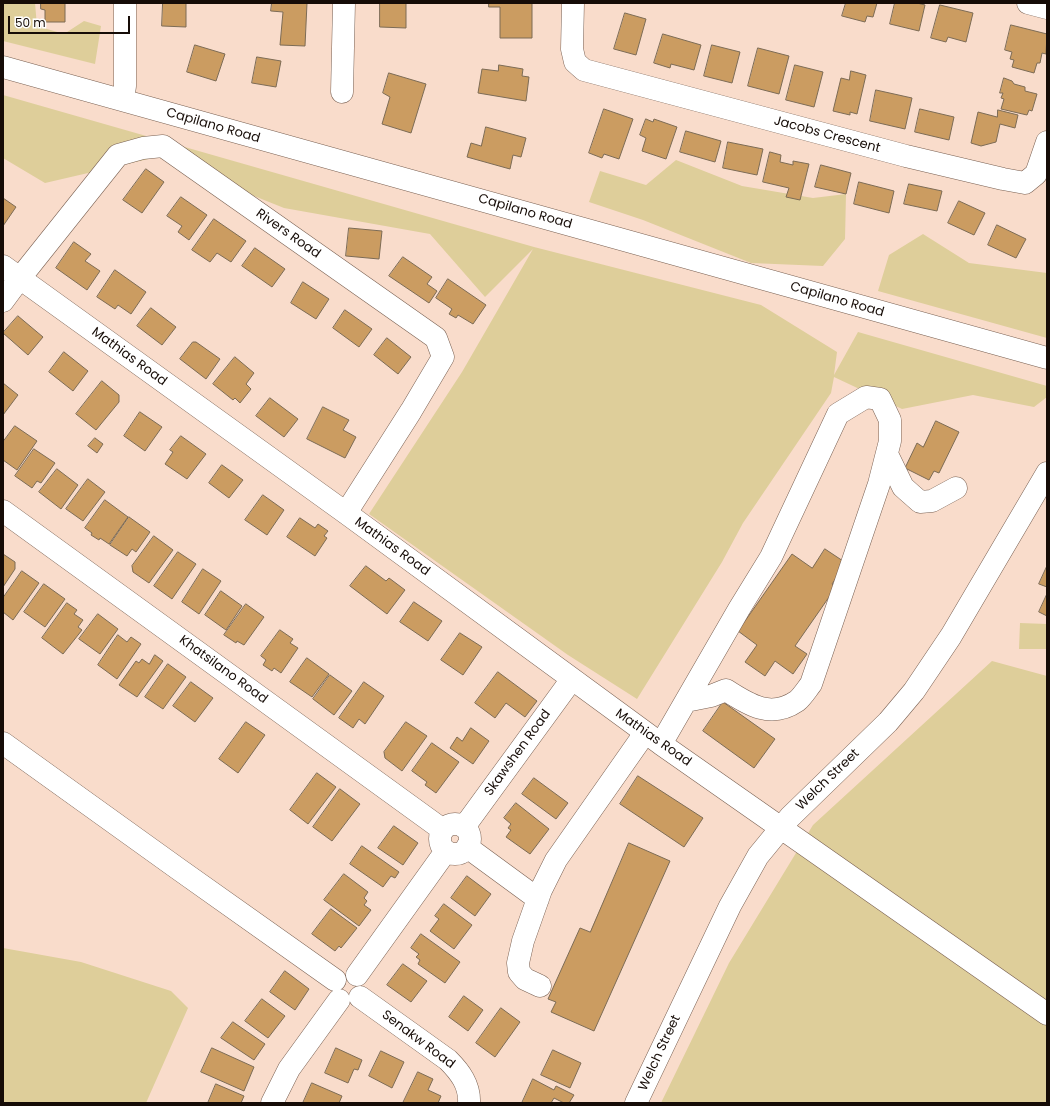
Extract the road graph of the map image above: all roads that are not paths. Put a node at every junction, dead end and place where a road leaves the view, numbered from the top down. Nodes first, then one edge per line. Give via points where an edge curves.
1 (125, 3) edge
2 (344, 3) edge
3 (573, 3) edge
4 (1028, 3) edge
5 (1047, 8) edge
6 (3, 67) edge
7 (342, 92) dead end
8 (123, 100) junction
9 (1047, 142) edge
10 (11, 272) edge
11 (3, 301) edge
12 (1047, 358) edge
13 (887, 454) junction
14 (1047, 472) edge
15 (956, 488) dead end
16 (3, 511) edge
17 (346, 513) junction
18 (572, 679) junction
19 (686, 702) junction
20 (653, 739) junction
21 (3, 743) edge
22 (780, 828) junction
23 (459, 842) junction
24 (538, 899) junction
25 (540, 986) dead end
26 (340, 987) junction
27 (1047, 1014) edge
28 (468, 1096) edge
29 (272, 1103) edge
30 (636, 1103) edge

1 - 8 street
2 - 7 street
3 - 9 street, Jacobs Crescent via 572,49 575,62 584,70 906,156 1018,182 1026,183 1036,174
4 - 5 street
6 - 8 street, Capilano Road
8 - 12 street, Capilano Road
10 - 11 street, Rivers Road
10 - 17 street, Mathias Road
10 - 17 street, Rivers Road via 118,155 163,146 436,338 443,357
13 - 15 street via 903,488 920,502 932,501
13 - 19 street via 811,684 798,700 782,708 763,710 745,703 726,690
13 - 19 street via 890,420 880,399 866,397 838,414 771,557
14 - 22 street, Welch Street via 948,641 919,685 888,722
16 - 23 street, Khatsilano Road via 443,830 447,826 459,824
17 - 18 street, Mathias Road
18 - 20 street, Mathias Road
18 - 23 street, Skawshen Road
19 - 20 street
20 - 22 street, Mathias Road
20 - 24 street via 556,860
21 - 26 street, Senakw Road
22 - 27 street, Mathias Road
22 - 30 street, Welch Street via 758,856 740,887
23 - 24 street
23 - 26 street, Skawshen Road via 357,975 363,986 362,992
24 - 25 street via 518,963 519,972 525,979
26 - 28 street, Senakw Road via 448,1060 464,1078
26 - 29 street via 289,1069

